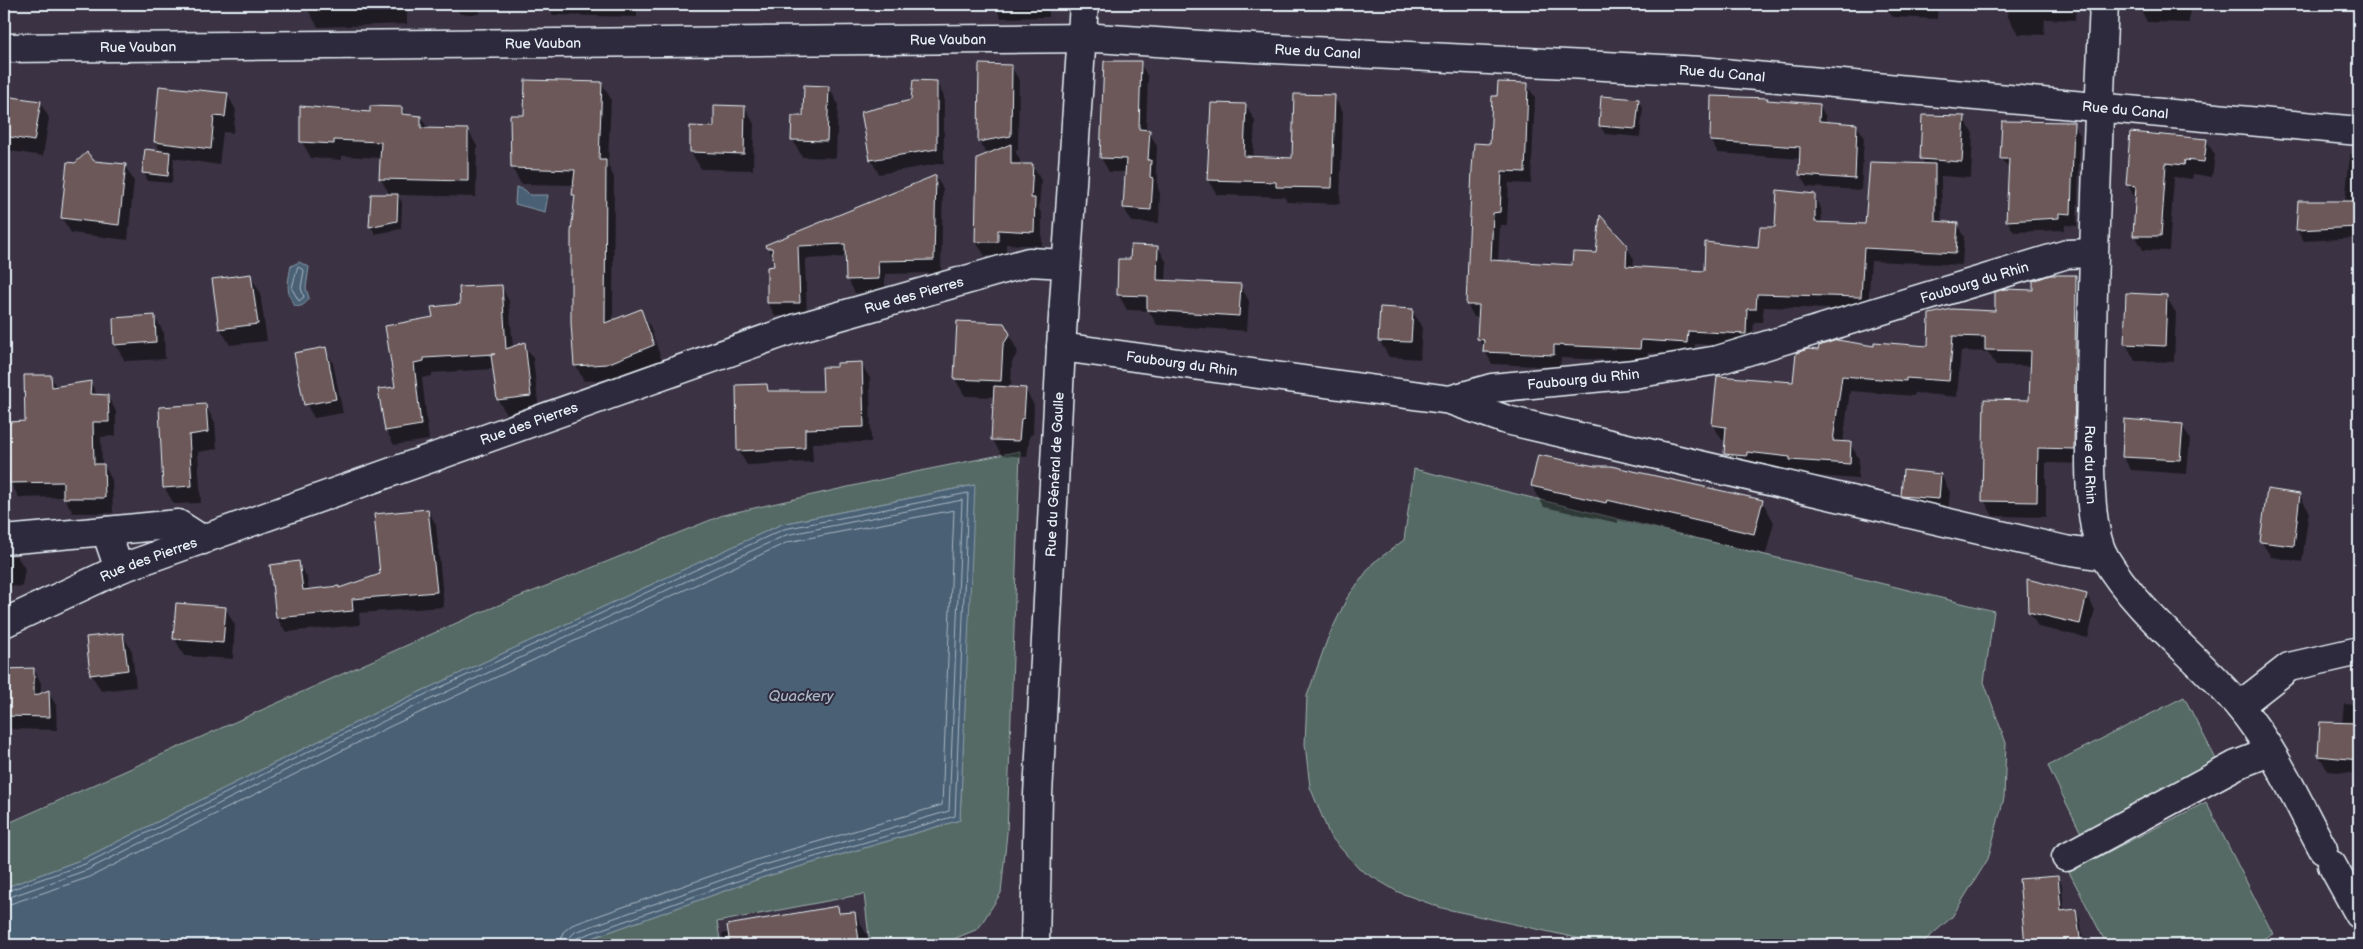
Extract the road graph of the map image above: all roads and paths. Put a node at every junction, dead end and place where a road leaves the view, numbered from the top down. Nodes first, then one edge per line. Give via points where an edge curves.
1 (1084, 4) edge
2 (2104, 4) edge
3 (1082, 39) junction
4 (4, 48) edge
5 (2098, 108) junction
6 (2359, 130) edge
7 (2093, 253) junction
8 (1066, 264) junction
9 (1061, 347) junction
10 (1450, 400) junction
11 (106, 530) junction
12 (4, 540) edge
13 (203, 540) junction
14 (2104, 556) junction
15 (119, 569) junction
16 (4, 623) edge
17 (2359, 651) edge
18 (2239, 706) junction
19 (2270, 752) junction
20 (2066, 857) dead end
21 (2359, 914) edge
22 (1035, 945) edge

1 - 3 street, Rue du Général de Gaulle
2 - 5 street, Rue du Rhin
3 - 4 street, Rue Vauban
3 - 5 street, Rue du Canal via 1701,71
3 - 8 street, Rue du Général de Gaulle
5 - 6 street, Rue du Canal
5 - 7 street, Rue du Rhin
7 - 10 street, Faubourg du Rhin via 2067,254 1718,360 1634,374 1492,388
7 - 14 street, Rue du Rhin via 2090,478 2096,530
8 - 9 street, Rue du Général de Gaulle
8 - 13 street, Rue des Pierres via 1029,262 794,330
9 - 10 street, Faubourg du Rhin
9 - 22 street, Rue du Général de Gaulle via 1038,794
10 - 14 street via 1507,420 2065,550
11 - 12 street
11 - 13 street via 178,524
11 - 15 street
13 - 15 street, Rue des Pierres
14 - 18 street, Rue du Rhin via 2126,588
15 - 16 street, Rue des Pierres
17 - 18 street via 2290,667
18 - 19 street, Rue du Rhin
19 - 20 street via 2236,765
19 - 21 street, Rue du Rhin

